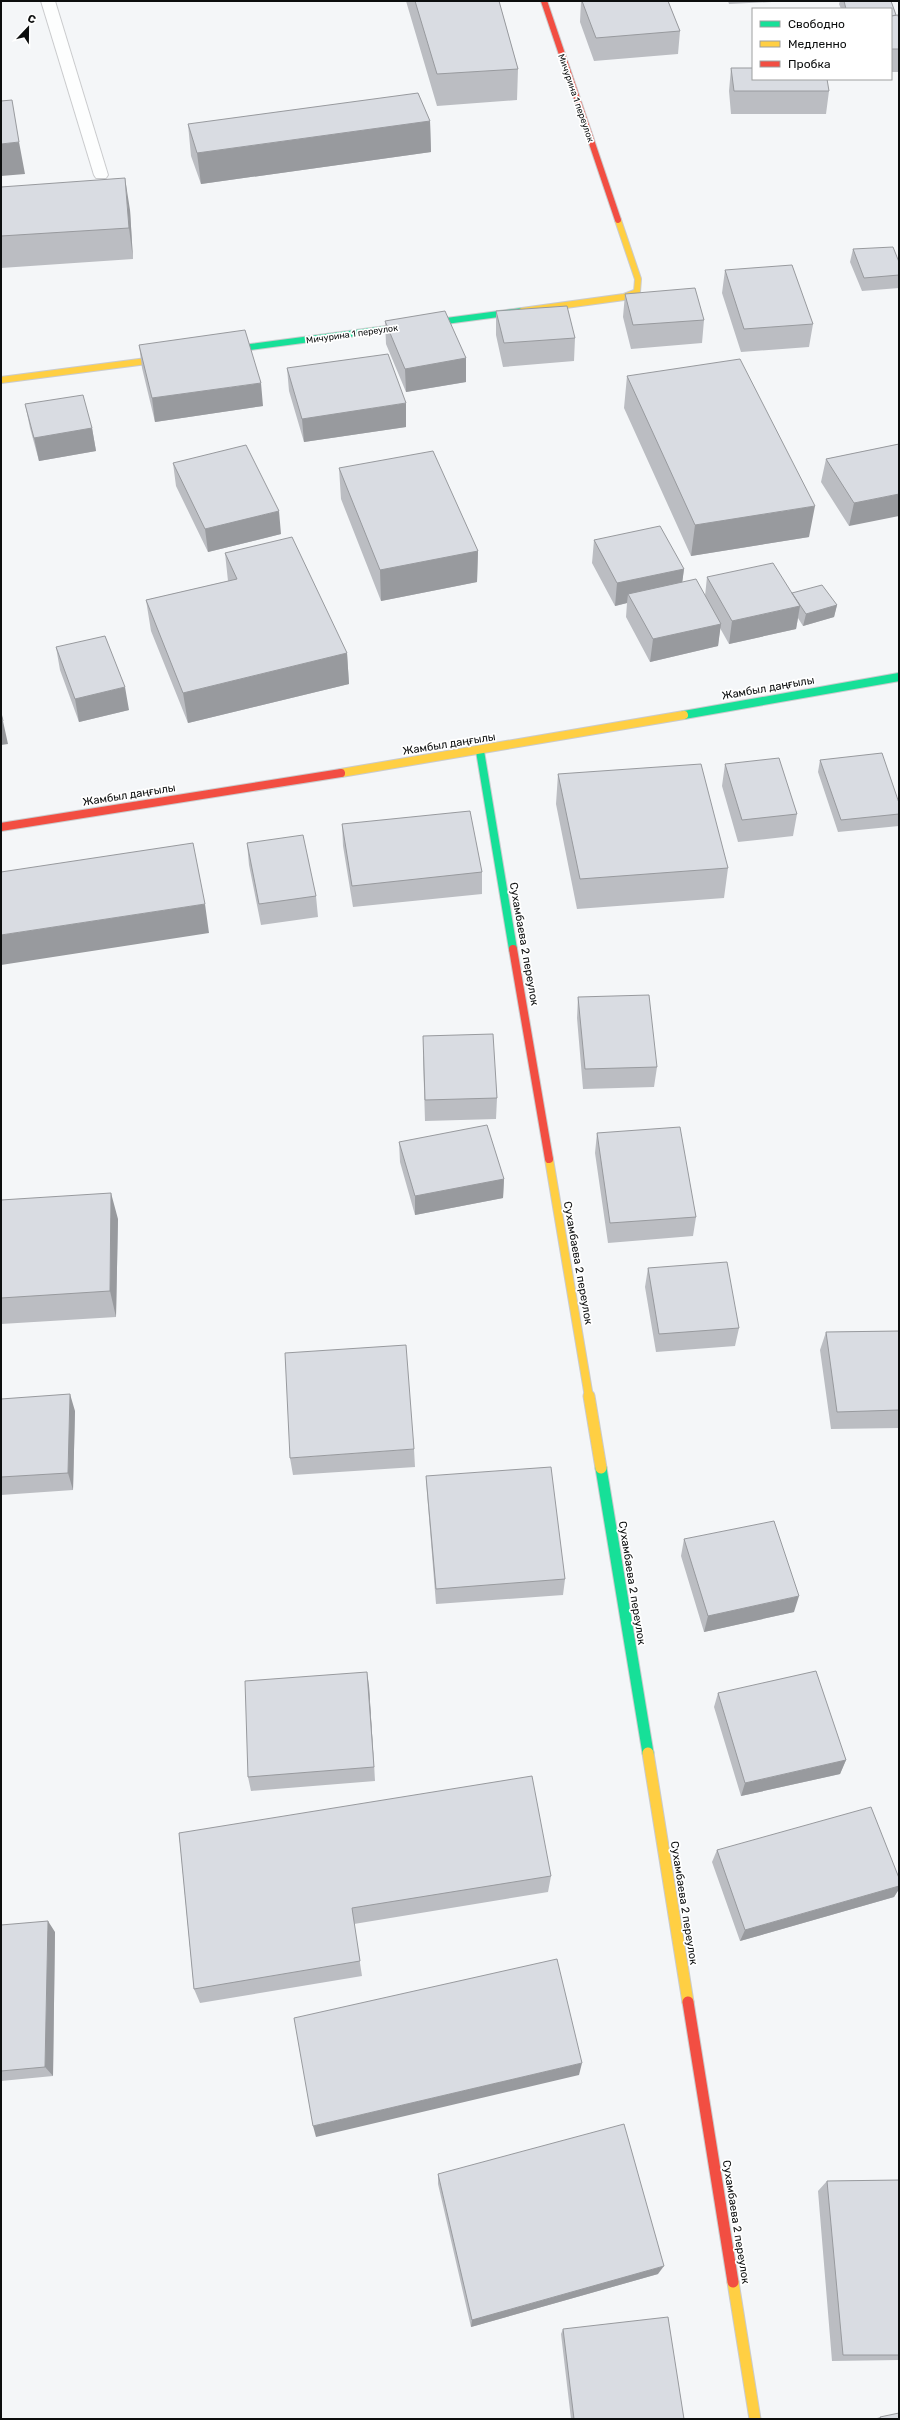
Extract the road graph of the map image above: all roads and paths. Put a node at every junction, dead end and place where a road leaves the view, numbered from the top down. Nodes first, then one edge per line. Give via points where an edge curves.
1 (48, 1) edge
2 (544, 1) edge
3 (101, 175) dead end
4 (214, 352) edge
5 (182, 356) edge
6 (1, 380) edge
7 (899, 677) edge
8 (480, 751) junction
9 (1, 827) edge
10 (755, 2419) edge

1 - 3 lane
2 - 4 street, Мичурина 1 переулок via 638,279 637,292 624,297
5 - 6 street
7 - 8 street, Жамбыл даңғылы
8 - 9 street, Жамбыл даңғылы
8 - 10 street, Сухамбаева 2 переулок via 618,1569

